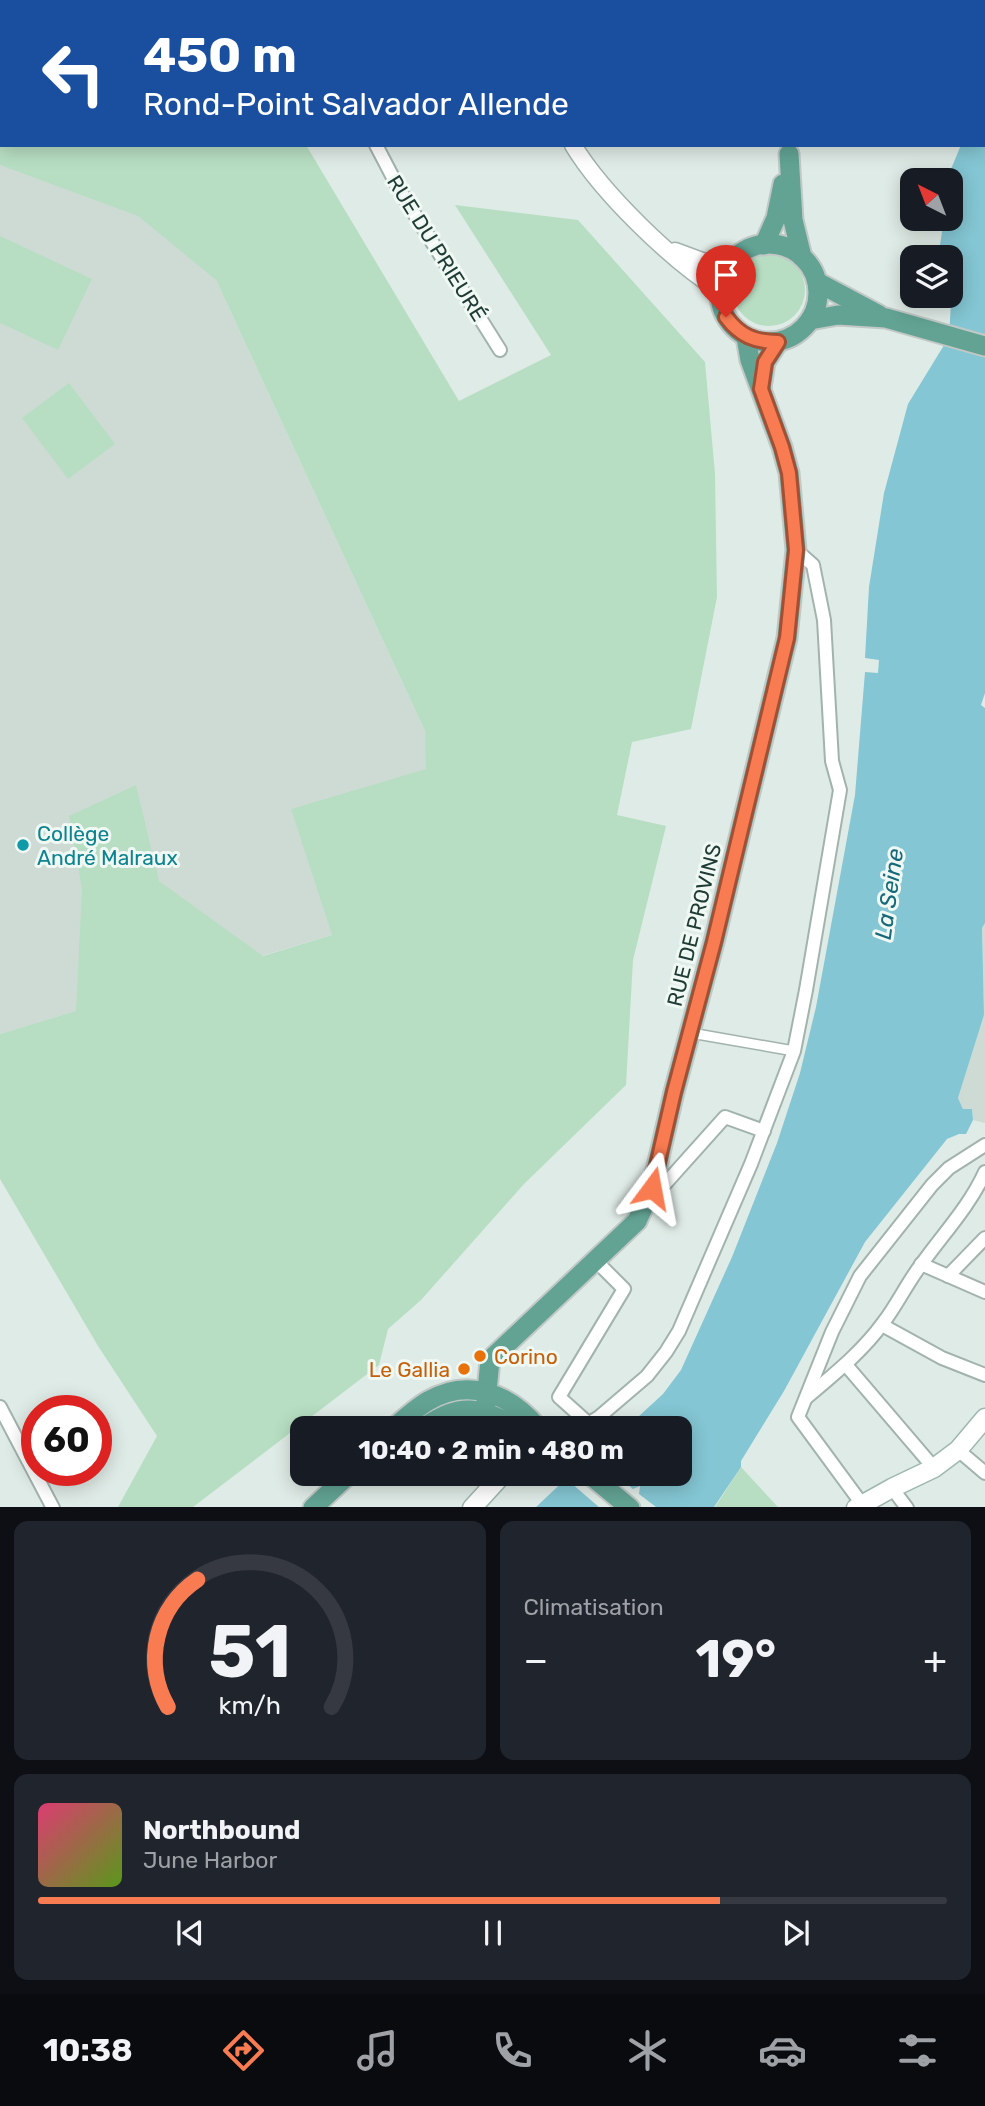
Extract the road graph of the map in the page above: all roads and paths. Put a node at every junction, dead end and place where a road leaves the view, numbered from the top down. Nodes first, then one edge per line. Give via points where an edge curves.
1 (377, 147) edge
2 (574, 147) edge
3 (790, 150) edge
4 (660, 243) junction
5 (764, 244) junction
6 (802, 257) junction
7 (729, 265) junction
8 (817, 282) junction
9 (720, 291) junction
10 (886, 318) junction
11 (810, 320) junction
12 (746, 337) junction
13 (778, 342) junction
14 (985, 346) edge
15 (500, 350) dead end
16 (761, 389) junction
17 (796, 550) junction
18 (691, 1033) junction
19 (794, 1051) junction
20 (764, 1131) junction
21 (985, 1145) edge
22 (985, 1172) edge
23 (653, 1181) junction
24 (981, 1192) edge
25 (985, 1238) edge
26 (596, 1261) junction
27 (921, 1264) junction
28 (948, 1276) junction
29 (985, 1292) edge
30 (882, 1325) junction
31 (846, 1365) junction
32 (985, 1375) edge
33 (486, 1391) junction
34 (805, 1399) junction
35 (2, 1415) edge
36 (409, 1416) edge
37 (441, 1416) edge
38 (485, 1416) edge
39 (493, 1416) edge
40 (525, 1416) edge
41 (576, 1416) edge
42 (600, 1416) edge
43 (985, 1418) edge
44 (958, 1451) junction
45 (934, 1468) junction
46 (985, 1473) edge
47 (336, 1486) edge
48 (338, 1486) edge
49 (491, 1486) edge
50 (604, 1486) edge
51 (892, 1488) junction
52 (332, 1490) junction
53 (859, 1506) edge
54 (53, 1507) edge
55 (313, 1507) edge
56 (472, 1507) edge
57 (630, 1507) edge
58 (906, 1507) edge

1 - 15 street, RUE DU PRIEURÉ
2 - 4 street
3 - 5 main road via 776,218
3 - 6 main road via 793,220
4 - 7 street via 702,261
4 - 9 street
5 - 6 main road via 778,245
5 - 7 main road
6 - 8 main road
7 - 9 main road
8 - 10 main road
8 - 11 main road via 817,302
9 - 12 main road via 726,317
10 - 11 main road via 838,315
10 - 14 main road
11 - 13 main road via 802,330
12 - 13 main road
12 - 16 main road, RUE DE PROVINS
13 - 16 main road via 765,362
16 - 17 main road, RUE DE PROVINS via 789,473
17 - 18 main road, RUE DE PROVINS via 787,638
17 - 19 street via 813,565 824,620 832,761 840,790
18 - 19 street
18 - 23 main road, RUE DE PROVINS
19 - 20 street
20 - 23 street via 725,1117 665,1184
20 - 42 street via 679,1331 647,1376
21 - 34 street via 932,1185 860,1276
22 - 24 street
23 - 26 main road, RUE DE PROVINS via 637,1221
24 - 27 street
25 - 28 street
26 - 33 main road, RUE DE PROVINS via 490,1360
26 - 41 street via 624,1289 559,1397
27 - 28 street
27 - 30 street
28 - 29 street
30 - 31 street
30 - 32 street
31 - 34 street
31 - 45 street
33 - 36 main road via 448,1392
33 - 39 main road, RUE DE PROVINS
33 - 40 main road via 520,1408
34 - 53 street via 798,1417
35 - 54 street
37 - 38 main road via 463,1409
43 - 44 main road
44 - 45 main road
44 - 46 street
45 - 51 main road
47 - 52 main road
48 - 52 main road
49 - 56 main road
50 - 57 main road
51 - 53 main road
51 - 58 street
52 - 55 main road

